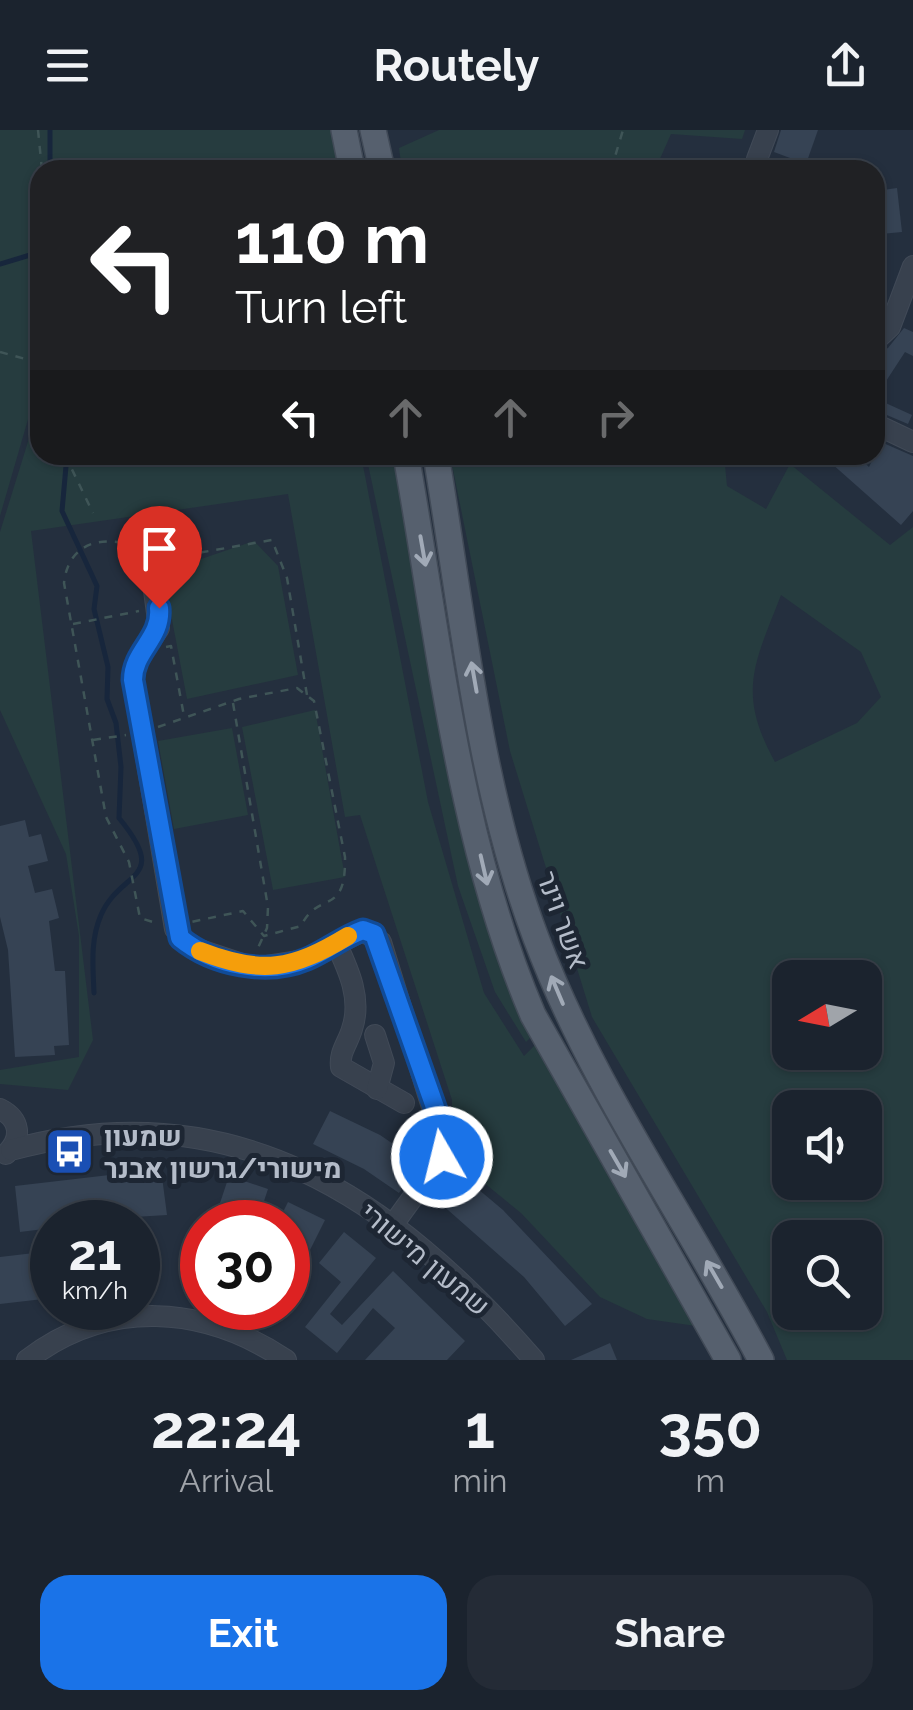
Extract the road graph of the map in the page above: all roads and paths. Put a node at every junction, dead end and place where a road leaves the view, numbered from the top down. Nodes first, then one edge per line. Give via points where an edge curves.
1 (38, 130) edge
2 (344, 130) edge
3 (374, 130) edge
4 (623, 130) edge
5 (768, 130) edge
6 (757, 159) dead end
7 (41, 160) edge
8 (350, 160) edge
9 (380, 160) edge
10 (615, 160) edge
11 (913, 266) edge
12 (885, 332) edge
13 (0, 352) edge
14 (30, 360) edge
15 (885, 428) edge
16 (909, 438) edge
17 (70, 465) edge
18 (408, 465) edge
19 (438, 465) edge
20 (92, 513) dead end
21 (144, 554) junction
22 (159, 608) junction
23 (72, 624) junction
24 (143, 652) junction
25 (307, 696) junction
26 (233, 702) junction
27 (184, 718) junction
28 (142, 732) junction
29 (93, 740) junction
30 (175, 929) junction
31 (264, 936) junction
32 (336, 943) junction
33 (249, 966) junction
34 (375, 1036) dead end
35 (378, 1089) junction
36 (404, 1103) dead end
37 (5, 1111) edge
38 (72, 1134) junction
39 (5, 1153) edge
40 (392, 1226) junction
41 (57, 1341) junction
42 (27, 1360) edge
43 (43, 1360) edge
44 (286, 1360) edge
45 (534, 1360) edge
46 (728, 1360) edge
47 (761, 1360) edge

1 - 7 path
2 - 8 main road
3 - 9 main road
4 - 10 path
5 - 6 street
11 - 12 street
13 - 14 path
15 - 16 street
17 - 20 path
18 -> 46 main road via 468,795 509,958 533,1015
47 -> 19 main road, אשר וינר via 599,1073 535,936 495,800
21 - 22 street
21 - 23 path via 114,541 84,546 66,566
21 - 25 path via 272,540 287,578
22 - 23 path
22 - 24 street via 159,628
23 - 29 path
24 - 27 path via 172,646
24 - 28 street via 133,669
25 - 26 path via 297,688
25 - 31 path via 314,700 346,882 302,926
26 - 27 path
26 - 31 path via 268,908
27 - 28 path
28 - 29 path
28 - 30 street
29 - 30 path via 106,818 129,862 140,918
30 - 31 path via 242,910
30 - 33 street via 191,947
31 - 33 path
32 - 33 street via 281,967
32 - 35 street via 356,1011 341,1067
32 - 40 street via 363,930 381,942 443,1143 442,1157
34 - 35 street via 384,1063
35 - 36 street
37 - 38 street, שמעון מישורי
37 - 39 street via 18,1136
38 - 39 street, שמעון מישורי
38 - 40 street, שמעון מישורי via 166,1132 224,1141 318,1180
40 - 45 street, שמעון מישורי via 456,1278
41 - 42 street
41 - 43 street
41 - 44 street via 107,1320 176,1314 241,1334

